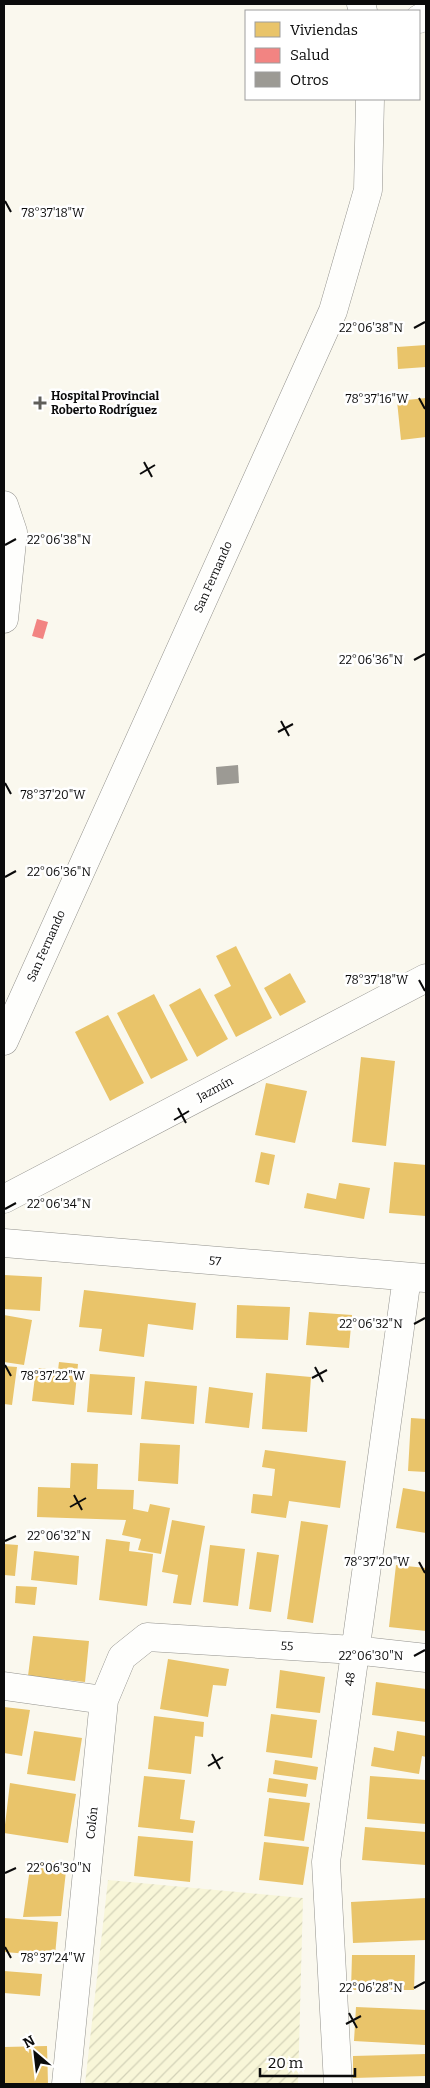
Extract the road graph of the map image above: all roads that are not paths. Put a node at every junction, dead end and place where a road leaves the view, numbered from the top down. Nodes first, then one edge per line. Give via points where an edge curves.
1 (370, 100) edge
2 (4, 505) edge
3 (4, 619) edge
4 (426, 978) edge
5 (4, 1041) edge
6 (4, 1199) edge
7 (4, 1243) edge
8 (417, 1277) edge
9 (147, 1637) joint
10 (354, 1650) junction
11 (426, 1658) edge
12 (4, 1686) edge
13 (104, 1700) junction
14 (66, 2084) edge
15 (338, 2084) edge

1 - 5 street, San Fernando via 368,190 333,311
2 - 3 street via 13,532
4 - 6 street, Jazmín
7 - 8 street, 57
8 - 10 street, 48
9 - 10 street, 55
9 - 13 street, Colón via 122,1657
10 - 11 street, 55
10 - 15 street, 48 via 326,1862
12 - 13 street
13 - 14 street, Colón

